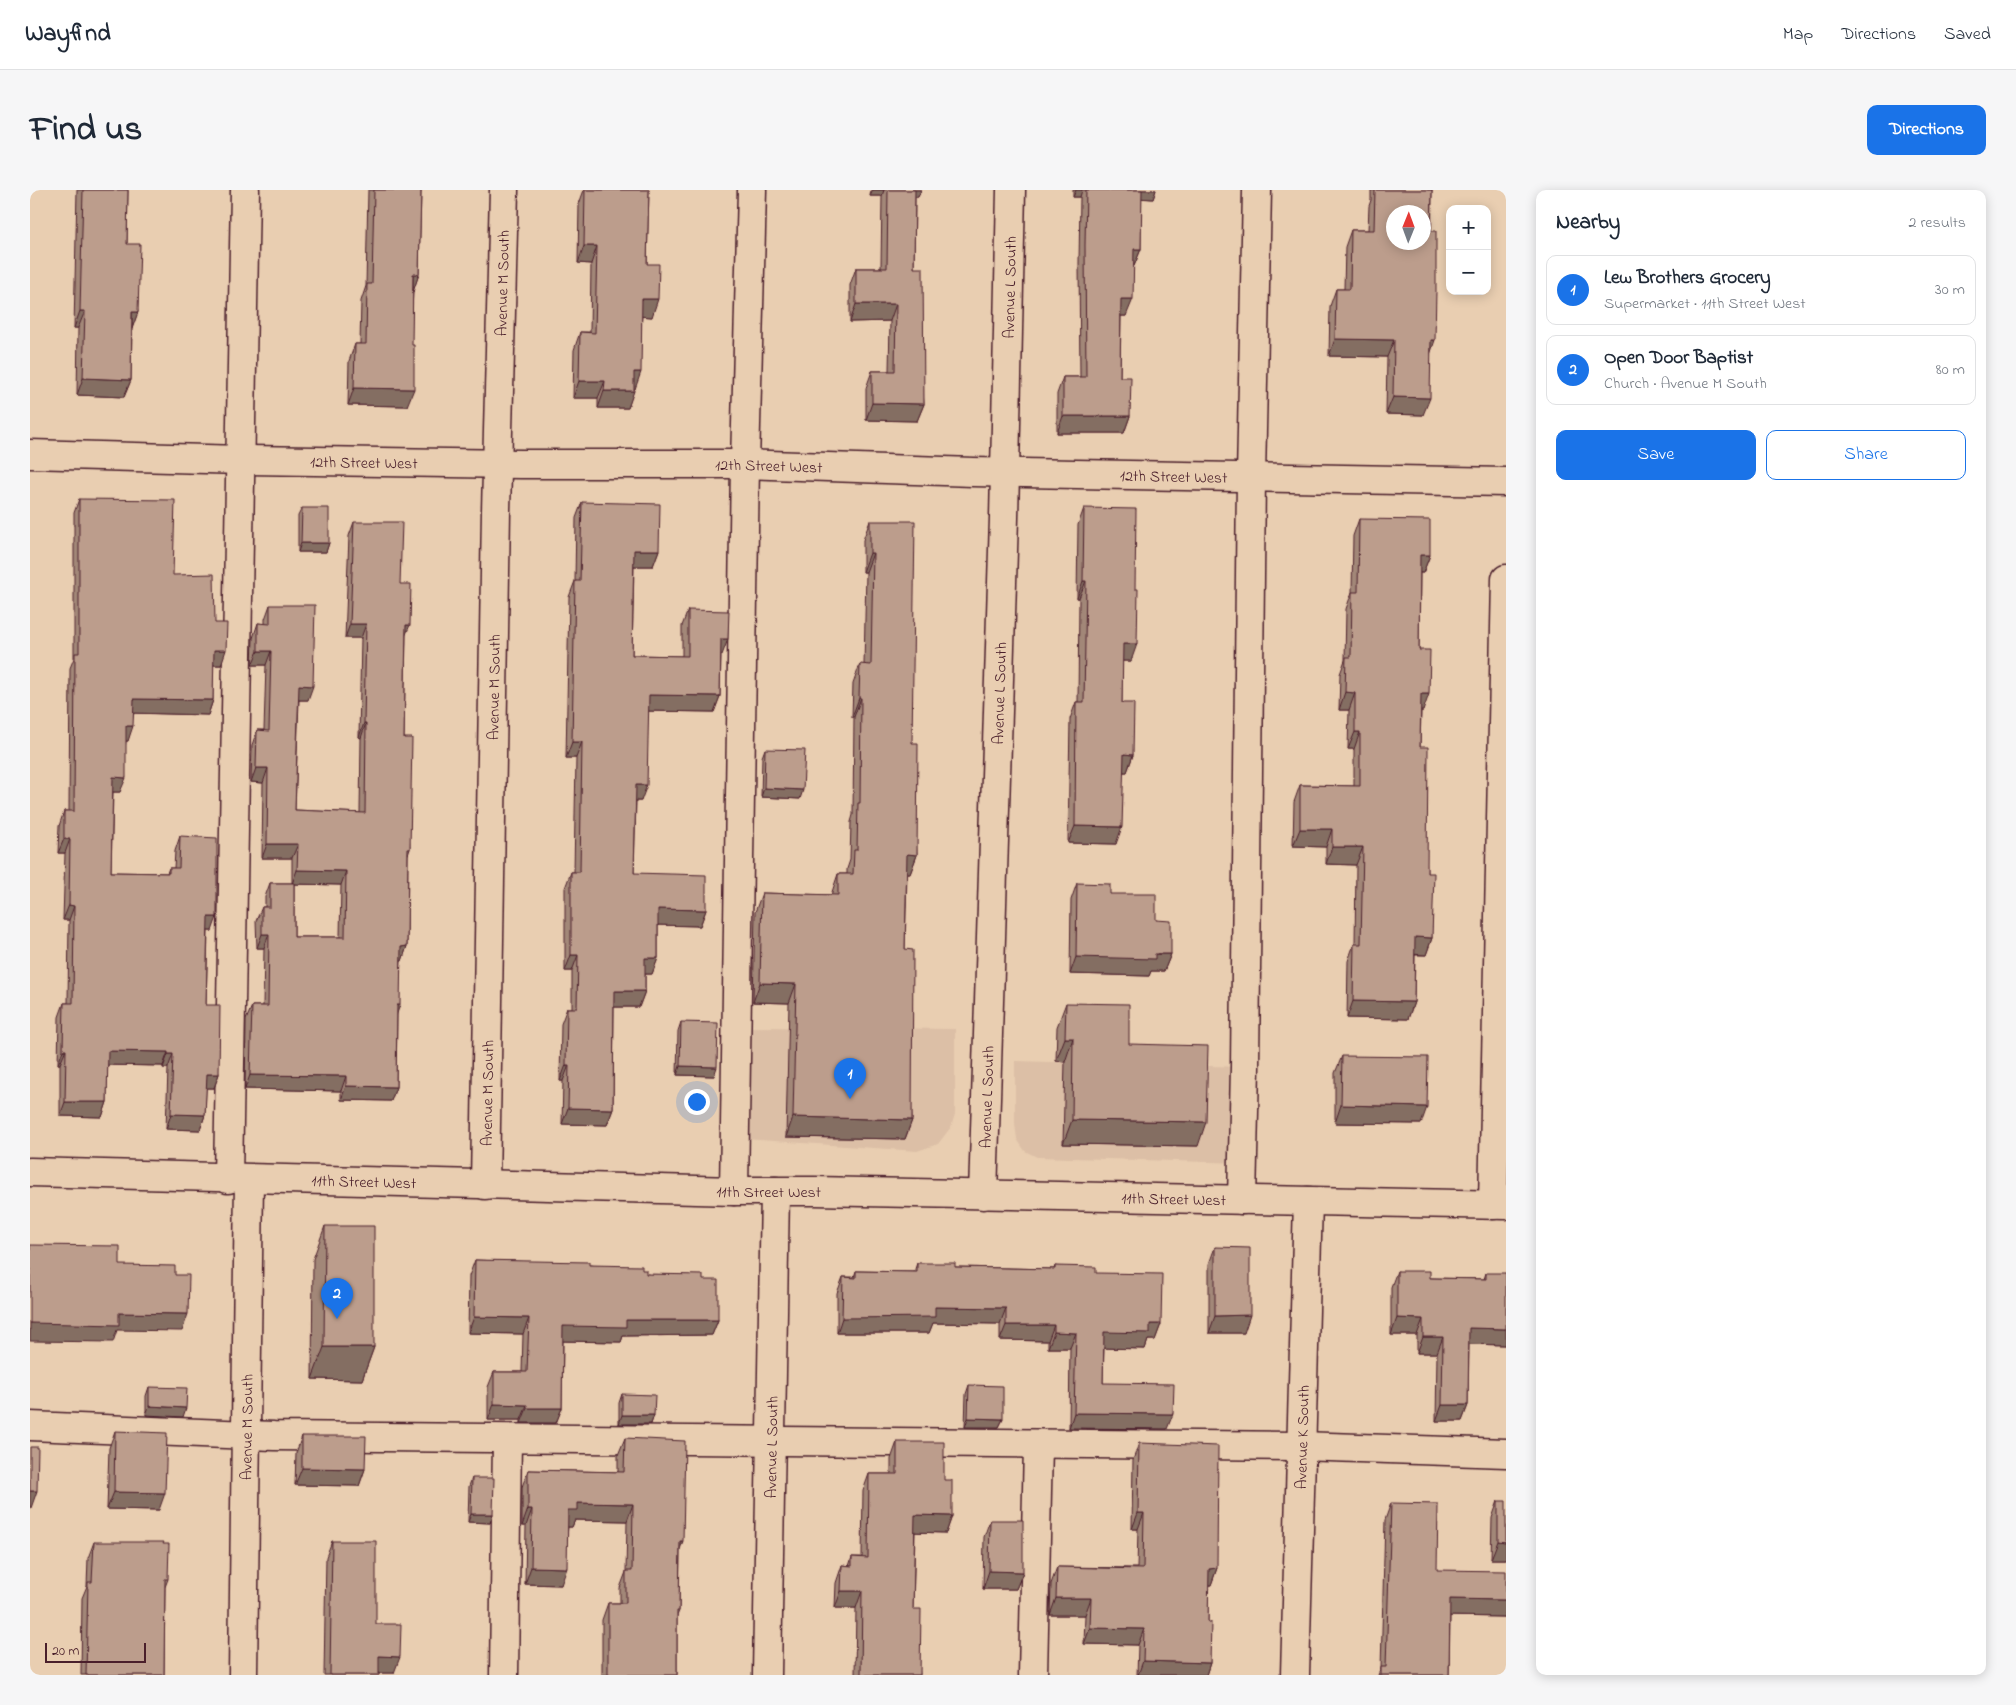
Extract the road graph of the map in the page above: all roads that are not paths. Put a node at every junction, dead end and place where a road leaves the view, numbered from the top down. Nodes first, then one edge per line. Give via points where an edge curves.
1 (245, 190) edge
2 (504, 190) edge
3 (752, 190) edge
4 (1010, 190) edge
5 (1257, 190) edge
6 (30, 454) edge
7 (241, 460) junction
8 (498, 464) junction
9 (745, 464) junction
10 (1005, 472) junction
11 (1251, 477) junction
12 (1506, 482) edge
13 (1506, 579) edge
14 (30, 1172) edge
15 (238, 1179) junction
16 (485, 1185) junction
17 (734, 1191) junction
18 (775, 1191) junction
19 (983, 1195) junction
20 (1242, 1200) junction
21 (1308, 1201) junction
22 (1500, 1205) edge
23 (30, 1426) edge
24 (247, 1435) junction
25 (507, 1439) junction
26 (770, 1440) junction
27 (1038, 1445) junction
28 (1300, 1446) junction
29 (1506, 1454) edge
30 (243, 1675) edge
31 (504, 1675) edge
32 (767, 1675) edge
33 (1033, 1675) edge
34 (1295, 1675) edge

1 - 7 street, Avenue M South
2 - 8 street, Avenue M South
3 - 9 street
4 - 10 street, Avenue L South
5 - 11 street
6 - 7 street, 12th Street West
7 - 8 street, 12th Street West
7 - 15 street, Avenue M South
8 - 9 street, 12th Street West
8 - 16 street, Avenue M South
9 - 10 street, 12th Street West
9 - 17 street
10 - 11 street, 12th Street West
10 - 19 street, Avenue L South
11 - 12 street, 12th Street West
11 - 20 street
13 - 22 street
14 - 15 street, 11th Street West
15 - 16 street, 11th Street West
15 - 24 street, Avenue M South
16 - 17 street, 11th Street West
17 - 18 street, 11th Street West
18 - 19 street, 11th Street West
18 - 26 street, Avenue L South
19 - 20 street, 11th Street West
20 - 21 street, 11th Street West
21 - 22 street, 11th Street West
21 - 28 street, Avenue K South
23 - 24 street
24 - 25 street
24 - 30 street, Avenue M South
25 - 26 street
25 - 31 street
26 - 27 street
26 - 32 street, Avenue L South
27 - 28 street
27 - 33 street
28 - 29 street
28 - 34 street, Avenue K South

